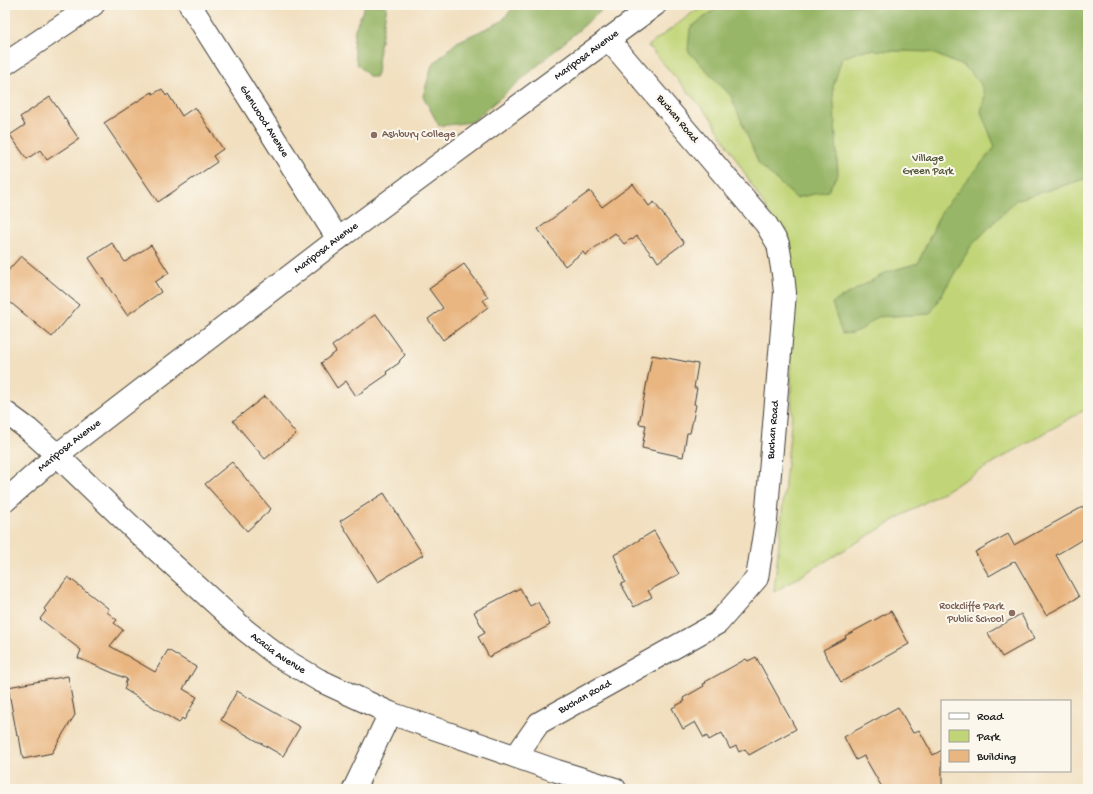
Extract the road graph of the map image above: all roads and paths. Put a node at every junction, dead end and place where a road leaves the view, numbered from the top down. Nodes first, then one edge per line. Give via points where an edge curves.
1 (93, 5) edge
2 (190, 5) edge
3 (655, 5) edge
4 (608, 39) junction
5 (5, 64) edge
6 (338, 239) junction
7 (5, 412) edge
8 (58, 455) junction
9 (5, 501) edge
10 (390, 713) junction
11 (516, 756) junction
12 (354, 789) edge
13 (615, 789) edge

1 - 5 street
2 - 6 street, Glenwood Avenue
3 - 4 street, Mariposa Avenue
4 - 6 street, Mariposa Avenue
4 - 11 street, Buchan Road via 766,224 778,244 785,293 766,521 756,578 718,623 539,723
6 - 8 street, Mariposa Avenue
7 - 8 street, Acacia Avenue
8 - 9 street, Mariposa Avenue
8 - 10 street, Acacia Avenue via 145,539 245,630 278,656 319,680
10 - 11 street, Acacia Avenue
10 - 12 street
11 - 13 street, Acacia Avenue

